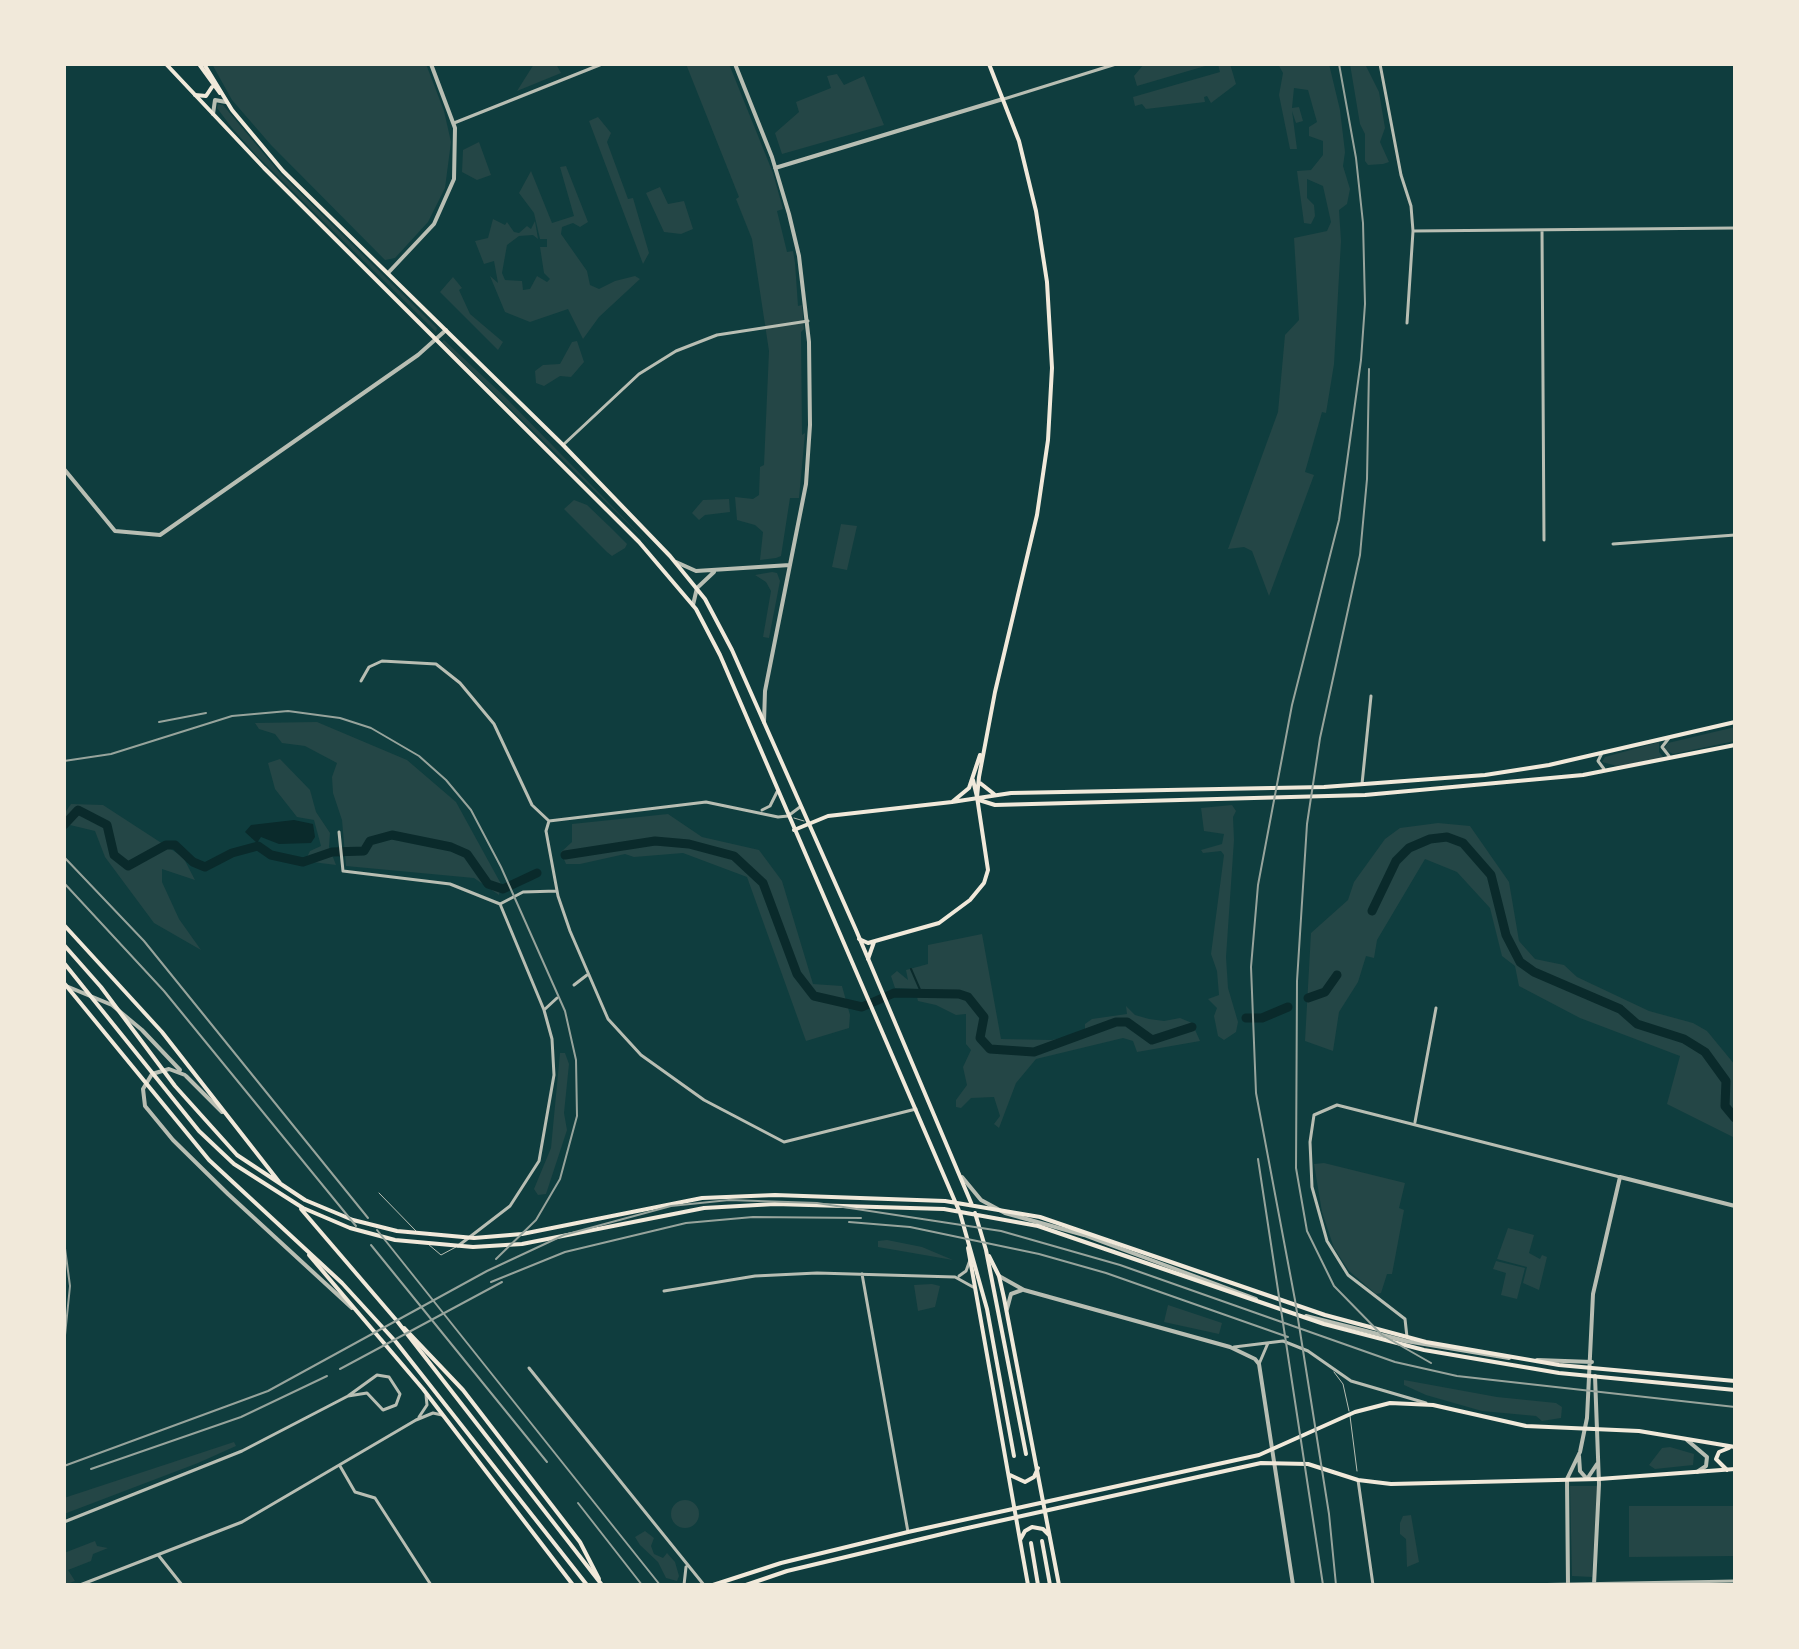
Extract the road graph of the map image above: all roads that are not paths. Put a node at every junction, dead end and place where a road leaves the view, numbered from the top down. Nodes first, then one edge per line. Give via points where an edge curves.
1 (201, 64) edge
2 (431, 64) edge
3 (602, 64) edge
4 (735, 64) edge
5 (989, 64) edge
6 (1116, 64) edge
7 (1380, 64) edge
8 (167, 65) edge
9 (211, 78) junction
10 (212, 86) junction
11 (193, 93) junction
12 (222, 94) junction
13 (1004, 99) junction
14 (228, 104) junction
15 (216, 118) junction
16 (454, 123) junction
17 (775, 168) junction
18 (1735, 228) edge
19 (1542, 230) junction
20 (1413, 231) junction
21 (388, 273) junction
22 (808, 321) junction
23 (1407, 323) dead end
24 (446, 330) junction
25 (435, 341) junction
26 (563, 445) junction
27 (64, 469) edge
28 (1735, 535) edge
29 (1544, 540) dead end
30 (1613, 544) dead end
31 (676, 562) junction
32 (790, 565) junction
33 (720, 570) junction
34 (697, 588) junction
35 (693, 605) junction
36 (361, 681) dead end
37 (1371, 696) dead end
38 (1735, 722) edge
39 (765, 725) junction
40 (1672, 736) junction
41 (1735, 745) edge
42 (1605, 751) junction
43 (1678, 758) junction
44 (1609, 771) junction
45 (976, 777) junction
46 (1362, 784) junction
47 (777, 792) junction
48 (998, 794) junction
49 (977, 797) junction
50 (952, 802) junction
51 (995, 805) junction
52 (800, 807) junction
53 (759, 811) junction
54 (980, 815) junction
55 (788, 816) junction
56 (549, 821) junction
57 (807, 822) junction
58 (794, 830) junction
59 (339, 832) dead end
60 (557, 891) junction
61 (500, 904) junction
62 (64, 925) edge
63 (859, 939) junction
64 (876, 940) junction
65 (64, 945) edge
66 (868, 959) junction
67 (64, 963) edge
68 (587, 975) junction
69 (64, 984) edge
70 (574, 985) dead end
71 (557, 998) dead end
72 (1436, 1008) dead end
73 (544, 1010) junction
74 (185, 1075) junction
75 (916, 1109) junction
76 (232, 1119) junction
77 (1415, 1124) junction
78 (958, 1171) junction
79 (1620, 1177) junction
80 (379, 1193) dead end
81 (1735, 1206) edge
82 (967, 1234) junction
83 (300, 1243) junction
84 (458, 1246) joint
85 (986, 1250) junction
86 (970, 1260) junction
87 (862, 1274) junction
88 (999, 1276) junction
89 (955, 1277) junction
90 (973, 1287) junction
91 (1024, 1290) junction
92 (664, 1291) dead end
93 (1007, 1311) junction
94 (365, 1321) junction
95 (397, 1321) junction
96 (1271, 1341) junction
97 (1406, 1341) junction
98 (1230, 1347) junction
99 (1592, 1362) junction
100 (1259, 1364) junction
101 (529, 1368) dead end
102 (1332, 1370) junction
103 (1735, 1381) edge
104 (423, 1389) junction
105 (1735, 1390) edge
106 (348, 1396) junction
107 (1433, 1405) junction
108 (1350, 1415) junction
109 (445, 1417) junction
110 (416, 1420) junction
111 (1585, 1430) junction
112 (1596, 1430) junction
113 (1687, 1440) junction
114 (1735, 1447) edge
115 (1272, 1450) junction
116 (1580, 1452) junction
117 (1026, 1454) dead end
118 (1014, 1456) dead end
119 (1598, 1462) junction
120 (1273, 1463) junction
121 (1038, 1464) junction
122 (340, 1466) junction
123 (1007, 1469) junction
124 (1735, 1469) edge
125 (1727, 1470) junction
126 (1357, 1471) dead end
127 (1691, 1473) junction
128 (1567, 1479) junction
129 (1587, 1479) junction
130 (1599, 1479) junction
131 (1358, 1480) junction
132 (1045, 1503) junction
133 (1014, 1509) junction
134 (1046, 1511) junction
135 (1015, 1518) junction
136 (64, 1522) edge
137 (908, 1532) junction
138 (1050, 1537) junction
139 (1042, 1541) dead end
140 (1020, 1542) junction
141 (1031, 1543) dead end
142 (159, 1556) junction
143 (684, 1564) junction
144 (1735, 1581) edge
145 (1568, 1584) edge
146 (1594, 1584) edge
147 (80, 1585) edge
148 (182, 1585) edge
149 (431, 1585) edge
150 (573, 1585) edge
151 (587, 1585) edge
152 (601, 1585) edge
153 (684, 1585) edge
154 (704, 1585) edge
155 (713, 1585) edge
156 (746, 1585) edge
157 (1028, 1585) edge
158 (1038, 1585) edge
159 (1050, 1585) edge
160 (1059, 1585) edge
161 (1293, 1585) edge
162 (1373, 1585) edge
163 (1520, 1585) edge

1 - 9 main road
1 - 10 main road
2 - 16 street
3 - 16 street
4 - 17 street
5 - 13 main road
6 - 13 street
7 - 20 street
8 - 11 main road
9 - 10 main road
9 - 12 main road
10 - 11 main road via 206,96
10 - 12 main road
11 - 15 main road
12 - 14 main road
13 - 17 street
13 - 45 main road via 1036,211 1052,368 1037,515
14 - 15 street via 213,102
14 - 21 main road via 283,171
15 - 25 main road
16 - 21 street via 456,161 448,199 427,233
17 - 22 street via 797,246
18 - 19 street
19 - 20 street
19 - 29 street
20 - 23 street
21 - 24 main road
22 - 26 street via 717,335 676,351 639,374
22 - 32 street via 809,455
24 - 25 street
24 - 26 main road
25 - 27 street via 160,535 115,531
25 - 35 main road via 639,542
26 - 31 main road
28 - 30 street
31 - 33 street via 690,570
31 - 34 main road
32 - 33 street
32 - 39 street via 765,691
33 - 34 street
34 - 35 street
34 - 39 main road via 718,620
35 - 47 main road via 720,655
36 - 56 street via 369,667 382,661 436,664 460,683 494,724 532,805
37 - 46 street
38 - 40 main road
39 - 52 main road
40 - 42 main road
40 - 43 street via 1662,750
41 - 43 main road
42 - 44 street via 1598,761
42 - 46 main road via 1500,773
43 - 44 main road
44 - 51 main road via 1365,795
45 - 48 main road via 982,788
45 - 49 main road
45 - 50 main road
46 - 48 main road
47 - 53 street via 770,806
47 - 55 main road
48 - 49 main road
49 - 50 main road
49 - 51 main road
49 - 54 main road
50 - 57 main road via 849,812
51 - 54 main road
52 - 55 street
52 - 57 main road
53 - 55 street
53 - 56 street via 706,802
54 - 64 main road via 988,870 976,893 939,923
55 - 57 lane
55 - 58 main road
56 - 60 street via 546,831
57 - 58 main road
57 - 63 main road
58 - 75 main road
59 - 61 street via 343,871 450,884
60 - 61 street via 523,892
60 - 68 street
61 - 73 street
62 - 76 main road via 162,1032
63 - 64 main road
63 - 66 main road
64 - 66 main road
65 - 103 main road via 237,1155 305,1200 353,1220 397,1231 474,1238 522,1234 702,1198 945,1201 1070,1226 1376,1330 1545,1363
66 - 78 main road
67 - 105 main road via 199,1131 234,1164 303,1208 395,1240 473,1247 522,1244 704,1208 775,1204 944,1209 1083,1240 1374,1338 1488,1361
68 - 70 street
68 - 75 street via 608,1019 641,1055 679,1085 779,1141
69 - 74 street via 127,1016
69 - 83 main road via 209,1160
71 - 73 street
72 - 77 street
73 - 84 street via 554,1075 539,1161 510,1206
74 - 76 street
74 - 94 street via 169,1069 152,1074 143,1089 145,1106 228,1194
75 - 82 main road
76 - 95 main road
77 - 79 street
77 - 97 street via 1337,1105 1312,1118 1310,1159 1317,1211 1334,1256 1348,1275 1405,1319
78 - 85 main road
78 - 97 street via 978,1197 1005,1213 1084,1235 1283,1310
79 - 81 street
79 - 99 street via 1596,1271
80 - 84 lane via 438,1255
82 - 86 main road
82 - 118 main road via 987,1309
83 - 94 main road
83 - 151 main road via 396,1342
85 - 88 main road
85 - 117 main road
86 - 89 street via 966,1271
86 - 90 main road
87 - 89 street
87 - 92 street via 771,1274
87 - 137 street
88 - 91 street
88 - 93 main road
89 - 90 street
90 - 123 main road
91 - 93 street via 1011,1294
91 - 98 street
93 - 121 main road
94 - 104 main road
95 - 152 main road
95 - 152 main road via 444,1367 490,1424 584,1549
96 - 98 street
96 - 100 street
96 - 102 street via 1305,1349
97 - 99 street via 1489,1356
98 - 100 street
99 - 111 street
99 - 112 street
100 - 115 street
101 - 143 street
102 - 107 street via 1351,1381
102 - 108 lane via 1343,1384
104 - 109 main road
104 - 110 street via 427,1405
106 - 106 street via 367,1393 378,1408 388,1410 400,1394 381,1374
106 - 136 street via 228,1458
107 - 108 main road via 1390,1403
107 - 111 main road via 1515,1424
108 - 115 main road
108 - 126 lane
109 - 110 street via 433,1413
109 - 150 main road
110 - 122 street
111 - 112 main road
111 - 116 street
112 - 113 main road
112 - 119 street
113 - 114 main road
113 - 127 street via 1708,1460
114 - 125 main road via 1716,1456
115 - 120 street
115 - 132 main road
116 - 128 street
116 - 129 street via 1580,1468
119 - 129 street
119 - 130 street
120 - 131 main road via 1308,1464
120 - 134 main road
120 - 161 street
121 - 123 main road via 1036,1474 1025,1482 1014,1480
121 - 132 main road
122 - 142 street via 242,1522
122 - 149 street via 355,1492 375,1498
123 - 133 main road
124 - 125 main road
125 - 127 main road
127 - 130 main road
128 - 129 main road
128 - 131 main road via 1391,1484
128 - 145 street
129 - 130 main road
130 - 146 street
131 - 162 street
132 - 133 main road
132 - 134 main road
133 - 135 main road
133 - 137 main road
134 - 135 main road
134 - 138 main road
135 - 140 main road
135 - 156 main road
137 - 155 main road
138 - 140 main road via 1032,1527
138 - 160 main road
139 - 159 main road
140 - 157 main road
141 - 158 main road
142 - 147 street
142 - 148 street
143 - 153 street
143 - 154 street
144 - 146 street
145 - 146 street
145 - 163 street

